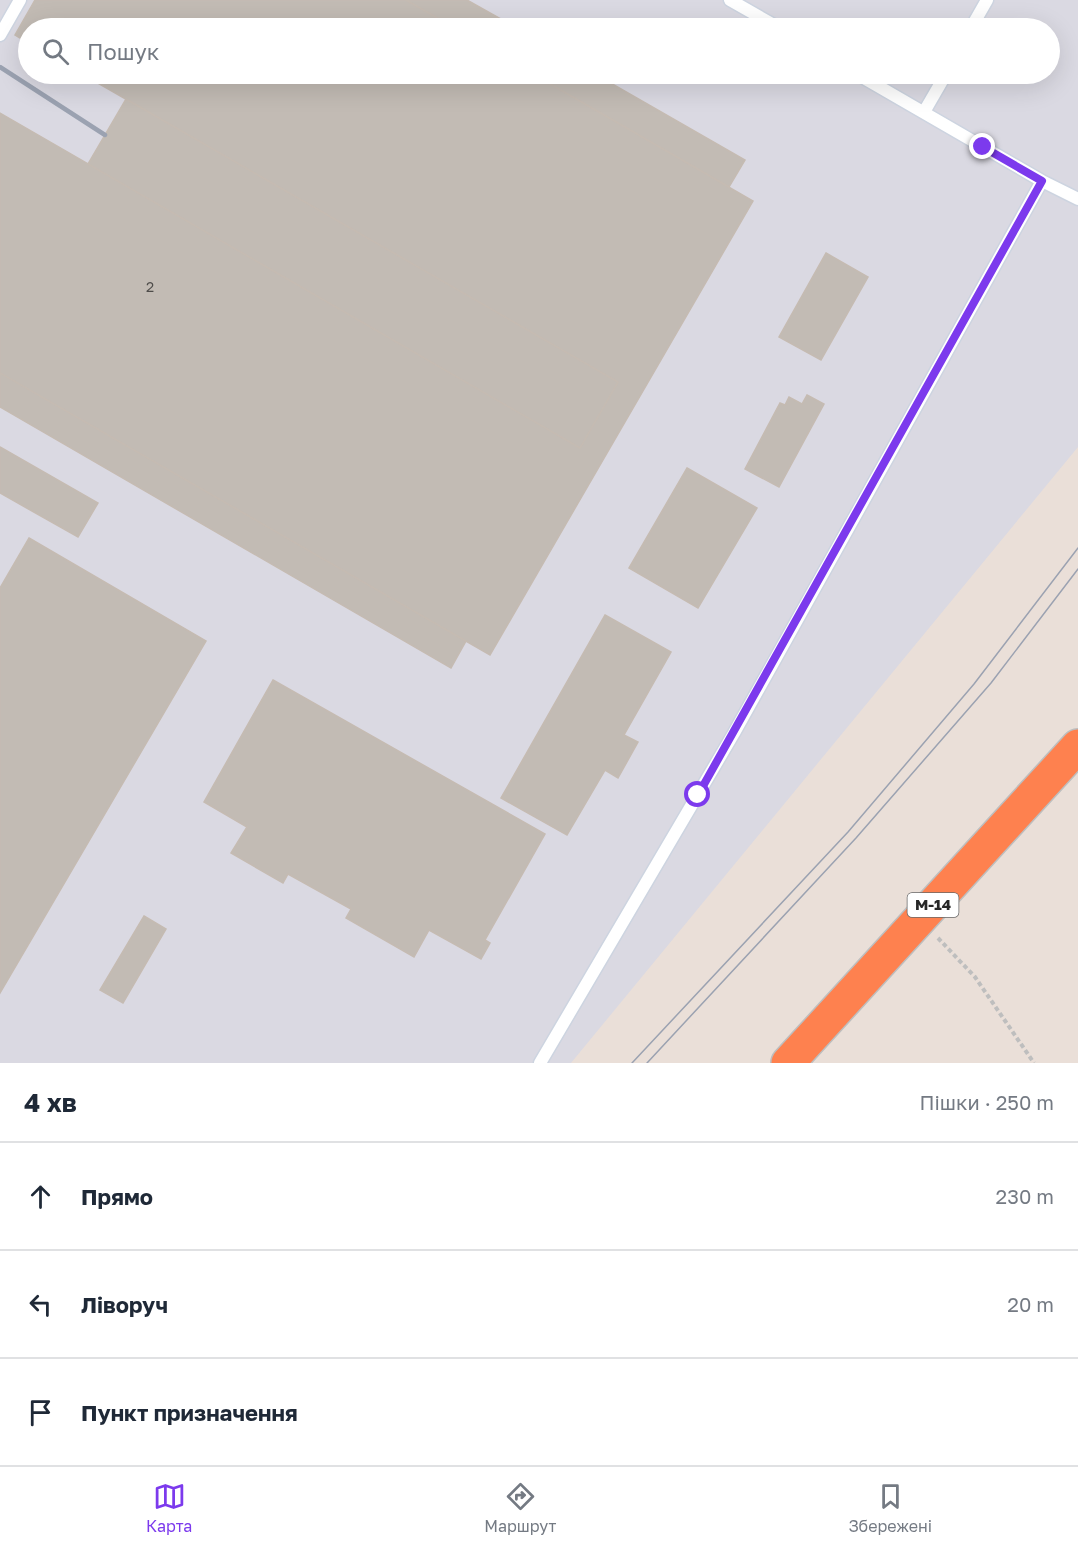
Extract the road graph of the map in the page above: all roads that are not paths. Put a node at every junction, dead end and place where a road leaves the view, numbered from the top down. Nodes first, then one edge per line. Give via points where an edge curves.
1 (20, 0) edge
2 (730, 0) edge
3 (987, 0) edge
4 (762, 18) edge
5 (977, 18) edge
6 (0, 34) edge
7 (875, 84) edge
8 (940, 84) edge
9 (924, 112) junction
10 (1042, 181) junction
11 (1078, 199) edge
12 (1078, 746) edge
13 (540, 1063) edge
14 (788, 1063) edge

1 - 6 lane
2 - 4 lane
3 - 5 lane
7 - 9 lane
8 - 9 lane
9 - 10 lane
10 - 11 lane
10 - 13 lane via 734,733
12 - 14 highway, М-14

